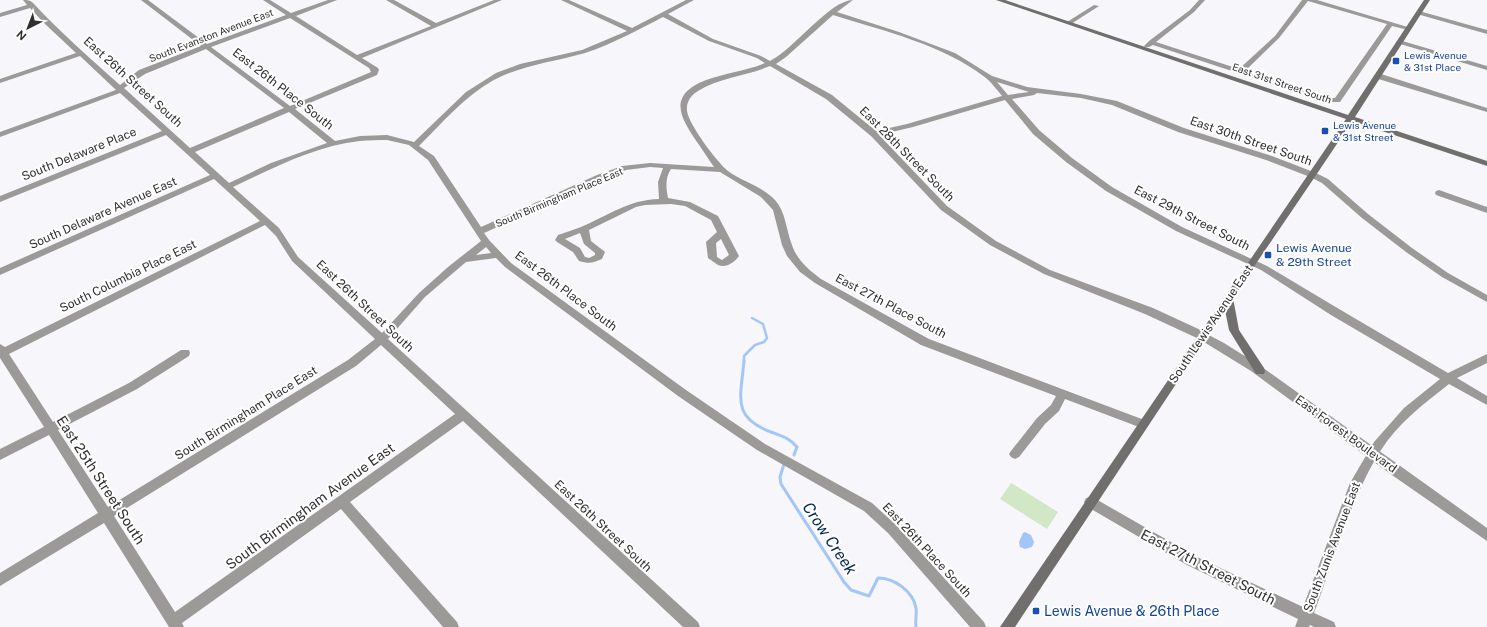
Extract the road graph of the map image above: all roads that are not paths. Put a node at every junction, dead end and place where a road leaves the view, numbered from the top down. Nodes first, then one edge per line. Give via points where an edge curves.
1 (26, 0) edge
2 (144, 0) edge
3 (266, 0) edge
4 (334, 0) edge
5 (389, 0) edge
6 (499, 0) edge
7 (564, 0) edge
8 (691, 0) edge
9 (850, 0) edge
10 (999, 0) edge
11 (1202, 0) edge
12 (1305, 0) edge
13 (1310, 0) edge
14 (1427, 0) edge
15 (32, 5) junction
16 (1096, 6) dead end
17 (833, 13) junction
18 (1419, 13) junction
19 (662, 14) junction
20 (0, 15) edge
21 (291, 16) junction
22 (1391, 23) junction
23 (1069, 24) junction
24 (436, 26) junction
25 (1408, 28) junction
26 (631, 30) junction
27 (1487, 32) edge
28 (1151, 42) junction
29 (1399, 42) junction
30 (207, 47) junction
31 (1144, 49) junction
32 (82, 54) junction
33 (357, 58) junction
34 (769, 64) junction
35 (1487, 68) edge
36 (1240, 72) junction
37 (1378, 76) junction
38 (989, 77) junction
39 (0, 81) edge
40 (121, 89) junction
41 (1044, 92) junction
42 (1006, 97) junction
43 (289, 109) junction
44 (1487, 110) edge
45 (1349, 118) junction
46 (168, 131) junction
47 (874, 134) junction
48 (0, 135) edge
49 (333, 144) junction
50 (415, 145) junction
51 (190, 151) junction
52 (712, 158) junction
53 (1487, 164) edge
54 (669, 166) junction
55 (698, 168) junction
56 (721, 170) junction
57 (216, 175) junction
58 (1313, 175) junction
59 (228, 186) junction
60 (1439, 193) dead end
61 (0, 199) edge
62 (664, 201) junction
63 (1487, 210) edge
64 (267, 222) junction
65 (584, 229) dead end
66 (478, 232) junction
67 (722, 233) dead end
68 (486, 242) junction
69 (496, 255) junction
70 (464, 259) junction
71 (1252, 263) junction
72 (0, 272) edge
73 (1228, 298) junction
74 (1487, 299) edge
75 (1203, 336) junction
76 (382, 339) junction
77 (1, 351) edge
78 (185, 353) dead end
79 (1487, 358) edge
80 (1260, 371) junction
81 (1447, 378) junction
82 (1062, 394) junction
83 (1487, 401) edge
84 (464, 414) junction
85 (1143, 424) junction
86 (51, 429) junction
87 (1015, 454) dead end
88 (1372, 454) junction
89 (0, 455) edge
90 (342, 502) junction
91 (1090, 502) junction
92 (106, 515) junction
93 (1487, 535) edge
94 (0, 580) edge
95 (1304, 621) edge
96 (176, 624) edge
97 (452, 627) edge
98 (694, 627) edge
99 (979, 627) edge
100 (1007, 627) edge
101 (1329, 627) edge

1 - 15 street, East 26th Street South
2 - 30 street, East 26th Place South
3 - 21 street
4 - 21 street, South Evanston Avenue East
5 - 24 street
6 - 24 street
7 - 26 street
8 - 19 street
9 - 17 street
10 - 23 main road, East 31st Street South
11 - 28 street via 1192,11
12 - 36 street via 1277,37
13 - 22 street
14 - 18 main road, South Lewis Avenue East
15 - 20 street
15 - 32 street, East 26th Street South via 46,22
16 - 23 street
17 - 34 street via 784,56
17 - 38 street, East 30th Street South via 953,54
18 - 25 main road, South Lewis Avenue East
18 - 27 street
19 - 26 street
19 - 34 street, East 28th Street South via 701,35 759,57
21 - 30 street, South Evanston Avenue East
21 - 33 street
22 - 25 street
22 - 36 street, East 31st Street South via 1334,102
23 - 31 main road, East 31st Street South
24 - 33 street
25 - 29 main road, South Lewis Avenue East
26 - 50 street via 584,51 496,75 466,97
28 - 31 street
28 - 36 street, East 31st Street South
29 - 35 street
29 - 37 main road, South Lewis Avenue East
30 - 40 street, South Evanston Avenue East via 151,68
30 - 43 street, East 26th Place South
31 - 45 main road, East 31st Street South
32 - 39 street
32 - 40 street, East 26th Street South
33 - 43 street via 375,70
34 - 47 street, East 28th Street South via 829,97
34 - 52 street via 705,84 693,90 685,99 684,118
37 - 44 street
37 - 45 main road, South Lewis Avenue East
38 - 41 street, East 30th Street South
38 - 42 street, East 30th Street South
40 - 46 street, East 26th Street South
40 - 48 street, South Evanston Avenue East
41 - 42 street, East 30th Street South
41 - 58 street, East 30th Street South via 1114,103 1181,130
42 - 47 street
42 - 71 street, East 29th Street South via 1041,136 1103,185 1179,229
43 - 49 street, East 26th Place South
43 - 51 street
45 - 53 main road, East 31st Street South
45 - 58 main road, South Lewis Avenue East
46 - 51 street, East 26th Street South
46 - 61 street, South Delaware Place
47 - 75 street, East 28th Street South via 944,208 993,243 1047,272 1171,320
49 - 50 street, East 26th Place South via 381,138
49 - 59 street via 291,157
50 - 66 street, East 26th Place South via 431,158
51 - 57 street, East 26th Street South
52 - 55 street
52 - 56 street
54 - 55 street, South Birmingham Place East
54 - 62 street via 661,178
54 - 66 street, South Birmingham Place East via 625,168
55 - 56 street, South Birmingham Place East
56 - 82 street, East 27th Place South via 770,199 780,215 791,254 803,270 818,281 925,342
57 - 59 street, East 26th Street South
57 - 72 street, South Delaware Avenue East
58 - 71 main road, South Lewis Avenue East
58 - 74 street, East 30th Street South via 1445,275
59 - 64 street, East 26th Street South
60 - 63 street
62 - 65 street via 633,205
62 - 67 street via 687,204 703,210 717,220
64 - 76 street, East 26th Street South via 280,235 290,254
64 - 77 street, South Columbia Place East
66 - 68 street, East 26th Place South
68 - 69 street, East 26th Place South
68 - 70 street, South Birmingham Place East
69 - 70 street
69 - 99 street, East 26th Place South via 682,393 754,442 868,507 916,555
70 - 76 street, South Birmingham Place East via 422,295
71 - 73 main road, South Lewis Avenue East
71 - 81 street, East 29th Street South
73 - 75 main road, South Lewis Avenue East
73 - 80 main road via 1234,330
75 - 80 street, East Forest Boulevard via 1237,354
75 - 85 main road, South Lewis Avenue East
76 - 84 street, East 26th Street South
76 - 92 street, South Birmingham Place East via 341,370
77 - 86 street, East 25th Street South
78 - 86 street via 133,386
79 - 81 street, South Zunis Avenue East
80 - 88 street, East Forest Boulevard
81 - 83 street, East 29th Street South
81 - 88 street, South Zunis Avenue East via 1408,411
82 - 85 street, East 27th Place South
82 - 87 street via 1055,408 1041,421
84 - 90 street, South Birmingham Avenue East
84 - 98 street, East 26th Street South
85 - 91 main road, South Lewis Avenue East
86 - 89 street
86 - 92 street, East 25th Street South
88 - 93 street, East Forest Boulevard
88 - 95 street, South Zunis Avenue East via 1356,483
90 - 96 street, South Birmingham Avenue East
90 - 97 street
91 - 95 street, East 27th Street South via 1152,539
91 - 100 main road, South Lewis Avenue East
92 - 94 street, South Birmingham Place East
92 - 96 street, East 25th Street South
95 - 101 street, East 27th Street South

